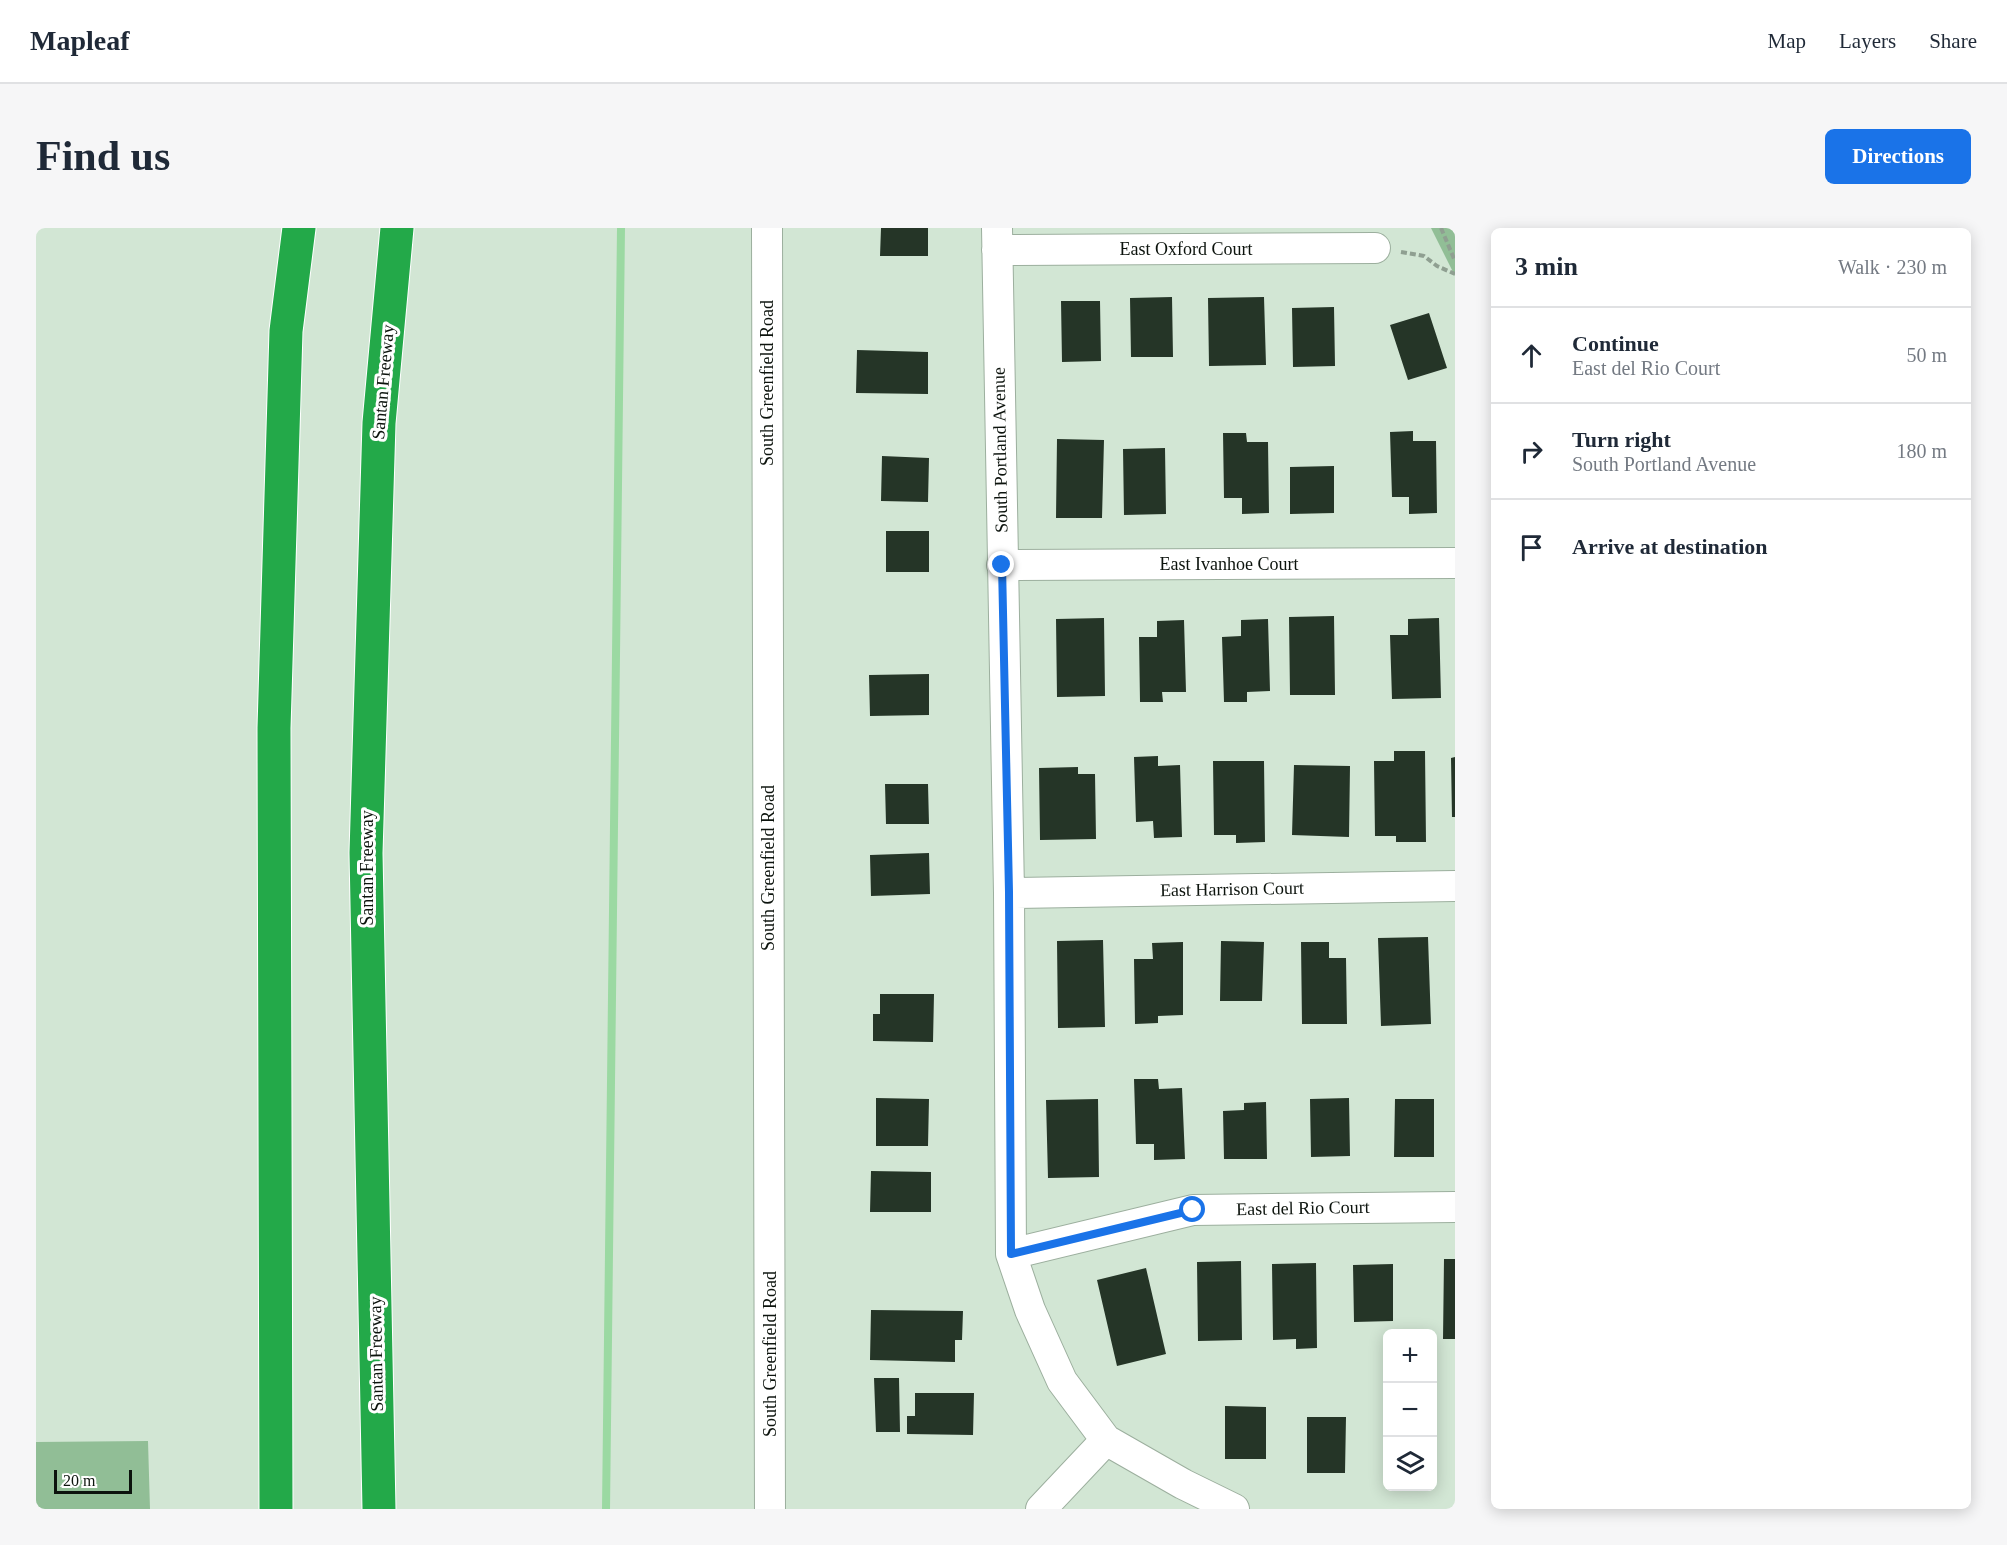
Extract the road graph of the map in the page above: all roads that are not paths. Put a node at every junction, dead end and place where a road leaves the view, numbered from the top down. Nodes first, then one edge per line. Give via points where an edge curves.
1 (298, 228) edge
2 (397, 228) edge
3 (767, 228) edge
4 (997, 239) edge
5 (1375, 248) dead end
6 (1455, 563) edge
7 (1002, 565) junction
8 (1455, 885) edge
9 (1009, 892) junction
10 (1455, 1206) edge
11 (1011, 1254) junction
12 (1106, 1440) junction
13 (276, 1509) edge
14 (379, 1509) edge
15 (770, 1509) edge
16 (1041, 1509) edge
17 (1234, 1509) edge

1 - 13 highway via 286,331 274,728
2 - 14 highway, Santan Freeway via 378,423 366,853
3 - 15 street, South Greenfield Road
4 - 5 street, East Oxford Court
4 - 7 street, South Portland Avenue
6 - 7 street, East Ivanhoe Court
7 - 9 street, South Portland Avenue
8 - 9 street, East Harrison Court
9 - 11 street, South Portland Avenue
10 - 11 street, East del Rio Court via 1193,1210
11 - 12 street, South Portland Avenue via 1030,1310 1062,1381
12 - 16 street
12 - 17 street

